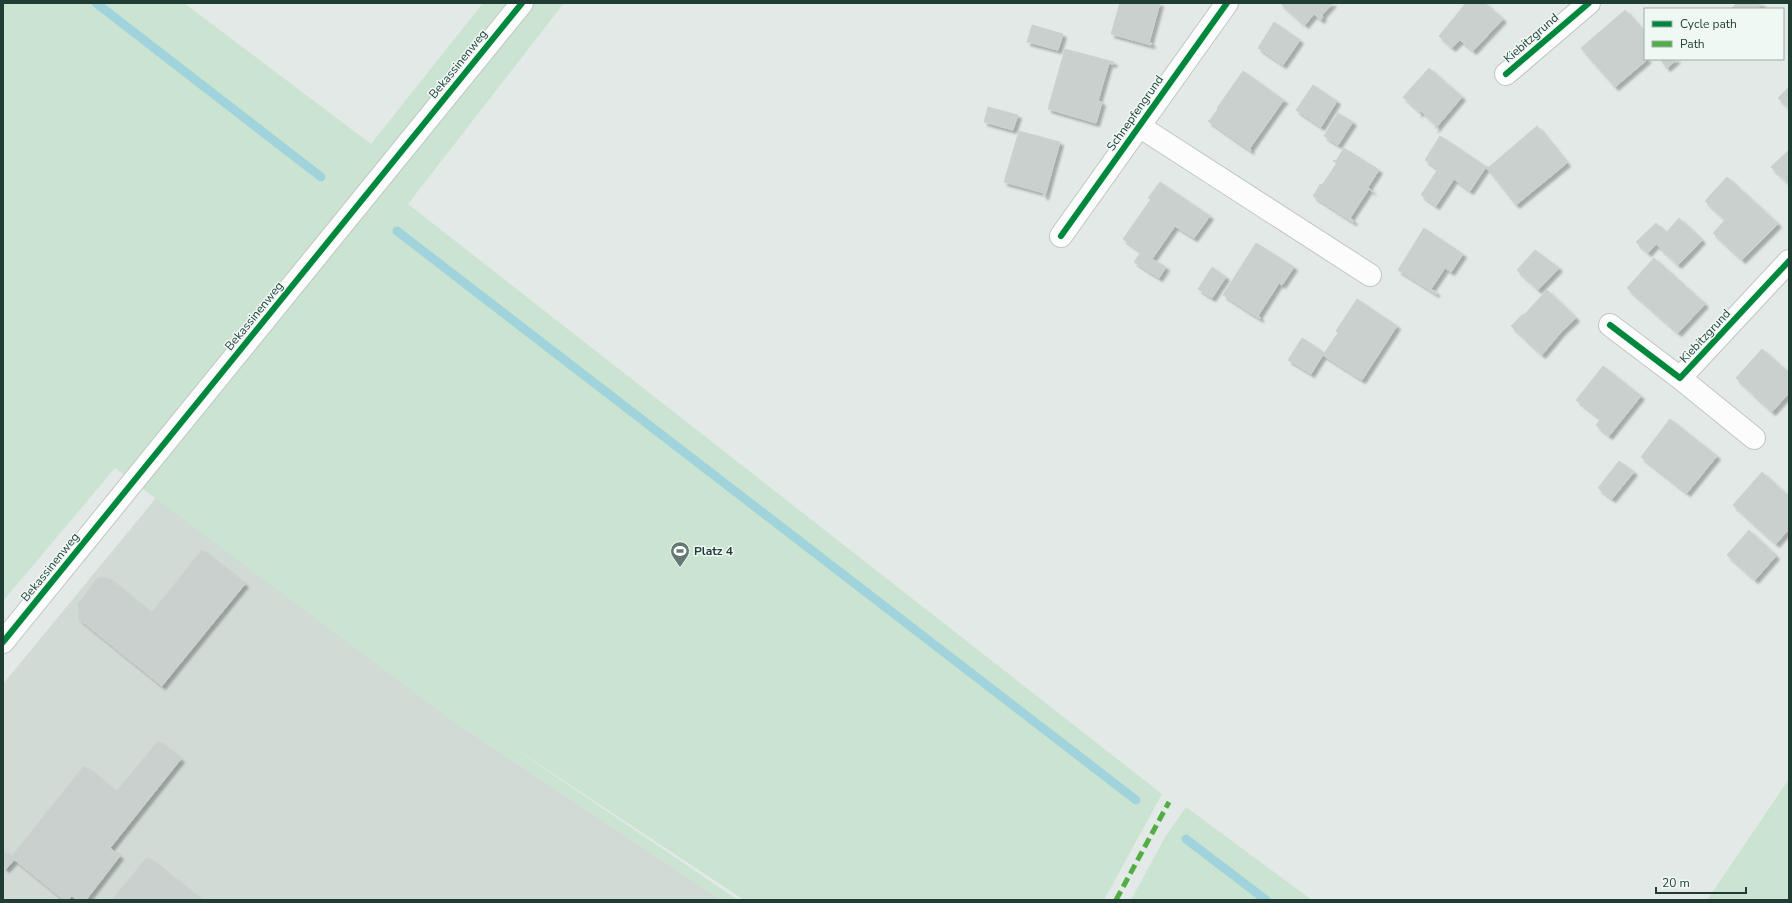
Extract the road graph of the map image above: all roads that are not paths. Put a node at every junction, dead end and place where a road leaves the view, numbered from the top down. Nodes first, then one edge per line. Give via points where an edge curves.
1 (522, 3) edge
2 (1227, 3) edge
3 (1589, 3) edge
4 (1506, 74) dead end
5 (1139, 126) junction
6 (1061, 236) dead end
7 (1789, 261) edge
8 (1370, 274) dead end
9 (1610, 326) dead end
10 (1680, 378) junction
11 (1754, 438) dead end
12 (3, 642) edge

1 - 12 street, Bekassinenweg
2 - 5 street, Schnepfengrund
3 - 4 street, Kiebitzgrund
5 - 6 street, Schnepfengrund
5 - 8 street, Schnepfengrund
7 - 10 street, Kiebitzgrund
9 - 10 street, Kiebitzgrund
10 - 11 street, Kiebitzgrund

